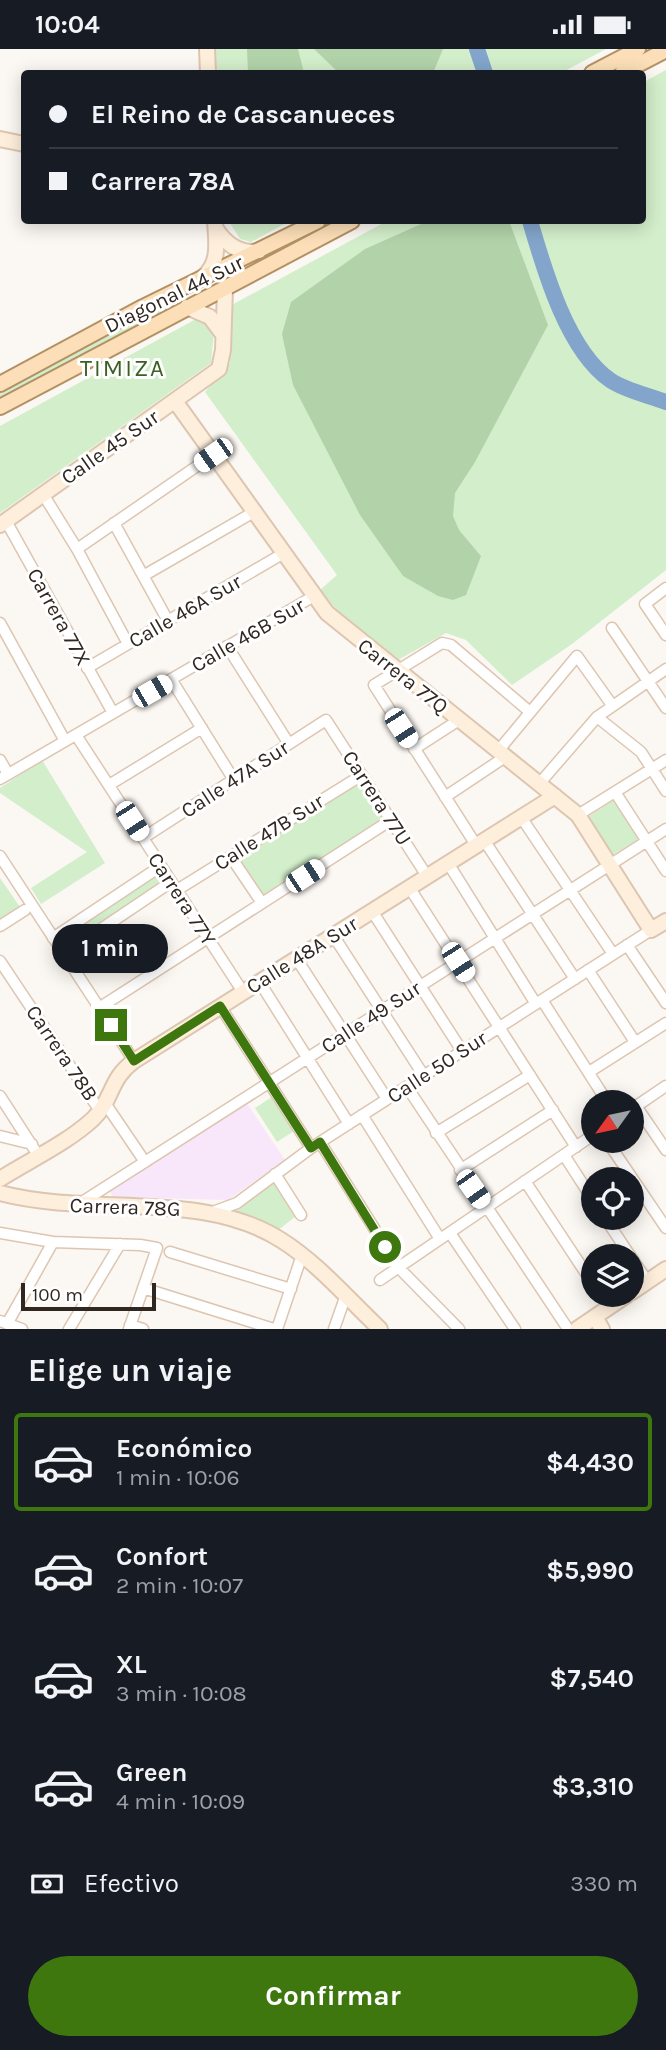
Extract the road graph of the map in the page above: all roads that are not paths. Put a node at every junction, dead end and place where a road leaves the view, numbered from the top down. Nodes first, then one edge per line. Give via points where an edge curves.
1 (207, 49) edge
2 (638, 49) edge
3 (666, 50) edge
4 (208, 70) edge
5 (598, 70) edge
6 (628, 70) edge
7 (0, 139) edge
8 (21, 144) edge
9 (215, 224) edge
10 (312, 224) edge
11 (346, 224) edge
12 (261, 251) junction
13 (202, 278) junction
14 (225, 289) junction
15 (187, 307) junction
16 (222, 333) junction
17 (0, 384) edge
18 (175, 401) junction
19 (0, 407) edge
20 (213, 455) junction
21 (43, 494) junction
22 (254, 512) junction
23 (3, 523) edge
24 (114, 523) junction
25 (77, 549) junction
26 (284, 553) junction
27 (144, 576) junction
28 (666, 588) edge
29 (314, 596) junction
30 (168, 621) junction
31 (0, 623) edge
32 (611, 628) dead end
33 (666, 635) edge
34 (128, 644) junction
35 (227, 646) junction
36 (87, 668) junction
37 (666, 669) edge
38 (396, 670) junction
39 (172, 679) junction
40 (648, 681) junction
41 (612, 705) junction
42 (666, 708) edge
43 (530, 712) junction
44 (113, 713) junction
45 (597, 717) junction
46 (326, 720) joint
47 (459, 720) junction
48 (202, 728) junction
49 (76, 735) junction
50 (65, 741) junction
51 (289, 744) junction
52 (414, 749) junction
53 (502, 754) junction
54 (0, 760) edge
55 (666, 760) edge
56 (652, 769) junction
57 (362, 775) junction
58 (4, 777) edge
59 (234, 780) junction
60 (540, 784) junction
61 (109, 785) junction
62 (666, 791) edge
63 (615, 792) junction
64 (555, 796) junction
65 (445, 797) junction
66 (578, 815) junction
67 (521, 817) junction
68 (391, 820) junction
69 (666, 829) edge
70 (143, 838) junction
71 (647, 841) junction
72 (480, 843) junction
73 (0, 856) edge
74 (231, 857) junction
75 (448, 863) junction
76 (610, 865) junction
77 (161, 866) junction
78 (666, 871) edge
79 (428, 876) junction
80 (174, 886) junction
81 (410, 887) junction
82 (570, 890) junction
83 (262, 903) junction
84 (25, 911) dead end
85 (372, 911) junction
86 (533, 914) junction
87 (666, 921) edge
88 (0, 926) edge
89 (651, 930) junction
90 (333, 935) junction
91 (53, 938) junction
92 (208, 938) junction
93 (495, 939) junction
94 (627, 945) junction
95 (64, 954) junction
96 (612, 954) junction
97 (296, 958) junction
98 (458, 962) junction
99 (0, 963) edge
100 (588, 970) junction
101 (575, 979) junction
102 (260, 981) junction
103 (420, 986) junction
104 (243, 992) junction
105 (539, 1002) junction
106 (666, 1003) edge
107 (220, 1006) junction
108 (99, 1008) junction
109 (382, 1011) junction
110 (666, 1023) edge
111 (499, 1027) junction
112 (345, 1034) junction
113 (635, 1042) junction
114 (462, 1051) junction
115 (308, 1058) junction
116 (134, 1061) junction
117 (589, 1072) junction
118 (530, 1075) junction
119 (424, 1076) junction
120 (269, 1082) junction
121 (666, 1086) edge
122 (407, 1087) junction
123 (600, 1090) edge
124 (0, 1096) edge
125 (387, 1099) junction
126 (644, 1101) edge
127 (103, 1107) junction
128 (553, 1110) junction
129 (362, 1115) junction
130 (644, 1121) edge
131 (349, 1124) junction
132 (436, 1133) junction
133 (0, 1136) edge
134 (581, 1143) edge
135 (315, 1145) junction
136 (576, 1147) junction
137 (35, 1150) junction
138 (666, 1150) edge
139 (615, 1153) edge
140 (564, 1155) junction
141 (145, 1162) junction
142 (460, 1170) junction
143 (275, 1174) junction
144 (0, 1179) edge
145 (525, 1181) junction
146 (581, 1181) edge
147 (0, 1193) edge
148 (77, 1205) junction
149 (486, 1208) junction
150 (208, 1213) junction
151 (301, 1215) dead end
152 (666, 1228) edge
153 (0, 1233) edge
154 (450, 1233) junction
155 (440, 1239) junction
156 (53, 1242) junction
157 (120, 1244) junction
158 (170, 1252) dead end
159 (302, 1255) junction
160 (581, 1266) edge
161 (398, 1268) junction
162 (666, 1269) edge
163 (644, 1276) edge
164 (380, 1280) dead end
165 (647, 1281) junction
166 (644, 1283) edge
167 (143, 1288) junction
168 (291, 1289) junction
169 (346, 1295) junction
170 (598, 1323) edge
171 (12, 1326) edge
172 (130, 1327) edge
173 (378, 1328) edge
174 (69, 1329) edge
175 (143, 1329) edge
176 (276, 1329) edge
177 (334, 1329) edge
178 (459, 1329) edge
179 (515, 1329) edge
180 (568, 1329) edge
181 (577, 1329) edge

1 - 4 street
2 - 5 main road
3 - 6 main road
7 - 8 street
9 - 12 street via 230,246 251,253
9 - 13 street via 216,252
10 - 12 main road, Diagonal 44 Sur
11 - 14 main road, Diagonal 44 Sur
12 - 13 main road, Diagonal 44 Sur
13 - 17 main road, Diagonal 44 Sur
14 - 15 main road, Diagonal 44 Sur
14 - 16 street
15 - 16 street via 210,317
15 - 19 main road, Diagonal 44 Sur
16 - 18 street, Calle 45 Sur via 219,369
18 - 20 street, Carrera 77Q
18 - 21 street, Calle 45 Sur
20 - 22 street, Carrera 77Q
20 - 24 street
21 - 23 street, Calle 45 Sur
21 - 25 street
22 - 26 street, Carrera 77Q
22 - 27 street
23 - 36 street, Carrera 77X
24 - 25 street
24 - 27 street
25 - 34 street
26 - 29 street, Carrera 77Q
26 - 30 street, Calle 46A Sur
27 - 30 street
28 - 33 street via 645,604
29 - 35 street, Calle 46B Sur
29 - 38 street, Carrera 77Q via 332,619
30 - 34 street, Calle 46A Sur
31 - 50 street
32 - 40 street
34 - 36 street, Calle 46A Sur
35 - 39 street, Calle 46B Sur
35 - 51 street
36 - 44 street, Carrera 77X
37 - 40 street
38 - 43 street via 442,643 451,645
38 - 47 street, Carrera 77Q
38 - 52 street via 374,685
39 - 44 street, Calle 46B Sur
39 - 48 street
40 - 41 street
40 - 42 street
41 - 43 street via 577,656
41 - 45 street
43 - 53 street
44 - 49 street, Calle 46B Sur
45 - 56 street via 640,752
45 - 60 street
46 - 51 street, Calle 47A Sur
46 - 57 street, Carrera 77U
47 - 52 street
47 - 53 street, Carrera 77Q
48 - 59 street
48 - 61 street
49 - 50 street, Calle 46B Sur
49 - 61 street, Carrera 77Y
50 - 58 street, Calle 46B Sur
51 - 59 street, Calle 47A Sur
52 - 65 street
53 - 60 street, Carrera 77Q
53 - 65 street
54 - 58 street
55 - 56 street
56 - 62 street
56 - 63 street
57 - 68 street, Carrera 77U
57 - 74 street, Calle 47B Sur
59 - 70 street, Calle 47A Sur
60 - 64 street, Carrera 77Q
61 - 70 street, Carrera 77Y
63 - 66 street
63 - 71 street
64 - 66 street, Carrera 77Q
64 - 67 street, Calle 48A Sur
65 - 72 street
66 - 76 street, Carrera 77Q
67 - 72 street, Calle 48A Sur
67 - 82 street
68 - 79 street, Carrera 77U
68 - 83 street
69 - 71 street, Calle 49 Sur
70 - 77 street, Carrera 77Y
71 - 76 street, Calle 49 Sur
71 - 78 street
72 - 75 street, Calle 48A Sur
72 - 86 street
73 - 91 street
74 - 80 street, Calle 47B Sur
74 - 83 street
75 - 79 street, Calle 48A Sur
75 - 93 street
76 - 82 street, Calle 49 Sur
76 - 89 street, Carrera 77Q
77 - 80 street, Carrera 77Y
77 - 91 street
79 - 81 street, Calle 48A Sur
80 - 92 street, Carrera 77Y
80 - 95 street, Calle 47B Sur
81 - 85 street, Calle 48A Sur
81 - 98 street
82 - 86 street, Calle 49 Sur
82 - 96 street
83 - 92 street
84 - 88 street
85 - 90 street, Calle 48A Sur
85 - 103 street
86 - 93 street, Calle 49 Sur
86 - 101 street
87 - 89 street, Calle 50 Sur
89 - 94 street, Calle 50 Sur
90 - 97 street, Calle 48A Sur
90 - 109 street
91 - 95 street
92 - 104 street, Carrera 77Y
92 - 108 street
93 - 98 street, Calle 49 Sur
93 - 105 street
94 - 96 street, Calle 50 Sur
94 - 106 street
95 - 108 street
96 - 100 street, Calle 50 Sur
97 - 102 street, Calle 48A Sur
97 - 112 street
98 - 103 street, Calle 49 Sur
98 - 111 street
99 - 127 street, Carrera 78B
100 - 101 street, Calle 50 Sur
100 - 113 street
101 - 105 street, Calle 50 Sur
102 - 104 street, Calle 48A Sur
102 - 115 street
103 - 109 street, Calle 49 Sur
103 - 114 street
104 - 107 street, Calle 48A Sur
105 - 111 street, Calle 50 Sur
105 - 117 street
107 - 116 street, Calle 48A Sur
107 - 120 street
108 - 116 street
109 - 112 street, Calle 49 Sur
109 - 119 street
110 - 113 street
111 - 114 street, Calle 50 Sur
111 - 118 street
112 - 115 street, Calle 49 Sur
112 - 125 street
113 - 117 street
114 - 119 street, Calle 50 Sur
115 - 120 street, Calle 49 Sur
115 - 131 street
116 - 127 street, Calle 48A Sur via 116,1076
117 - 123 street
118 - 128 street
118 - 132 street
119 - 122 street, Calle 50 Sur
120 - 135 street
120 - 141 street, Calle 49 Sur
121 - 126 street
122 - 125 street, Calle 50 Sur
122 - 132 street
124 - 137 street
125 - 129 street, Calle 50 Sur
127 - 137 street, Calle 48A Sur via 86,1125
127 - 141 street, Carrera 78B
128 - 136 street
128 - 142 street
129 - 131 street, Calle 50 Sur
129 - 155 street
130 - 138 street
131 - 135 street, Calle 50 Sur
132 - 142 street
133 - 137 street
134 - 136 street
135 - 143 street, Calle 50 Sur
135 - 161 street
136 - 140 street
137 - 144 street, Calle 48A Sur
139 - 152 street
140 - 145 street
140 - 146 street
141 - 148 street, Calle 49 Sur
142 - 149 street
143 - 150 street, Calle 50 Sur via 230,1206
143 - 151 street
145 - 149 street
145 - 160 street
147 - 148 street, Carrera 78G via 32,1202
148 - 150 street, Carrera 78G via 175,1207
149 - 154 street
149 - 180 street
150 - 159 street, Carrera 78G via 260,1229
153 - 156 street
154 - 155 street
154 - 179 street
155 - 161 street
156 - 157 street
156 - 171 street
157 - 167 street via 157,1248
157 - 174 street
158 - 168 street
159 - 168 street
159 - 169 street, Carrera 78G
161 - 164 street
161 - 178 street
162 - 165 street
163 - 165 street
165 - 166 street
167 - 172 street
167 - 176 street
168 - 176 street
169 - 173 street, Carrera 78G
169 - 177 street
170 - 181 street
172 - 175 street

